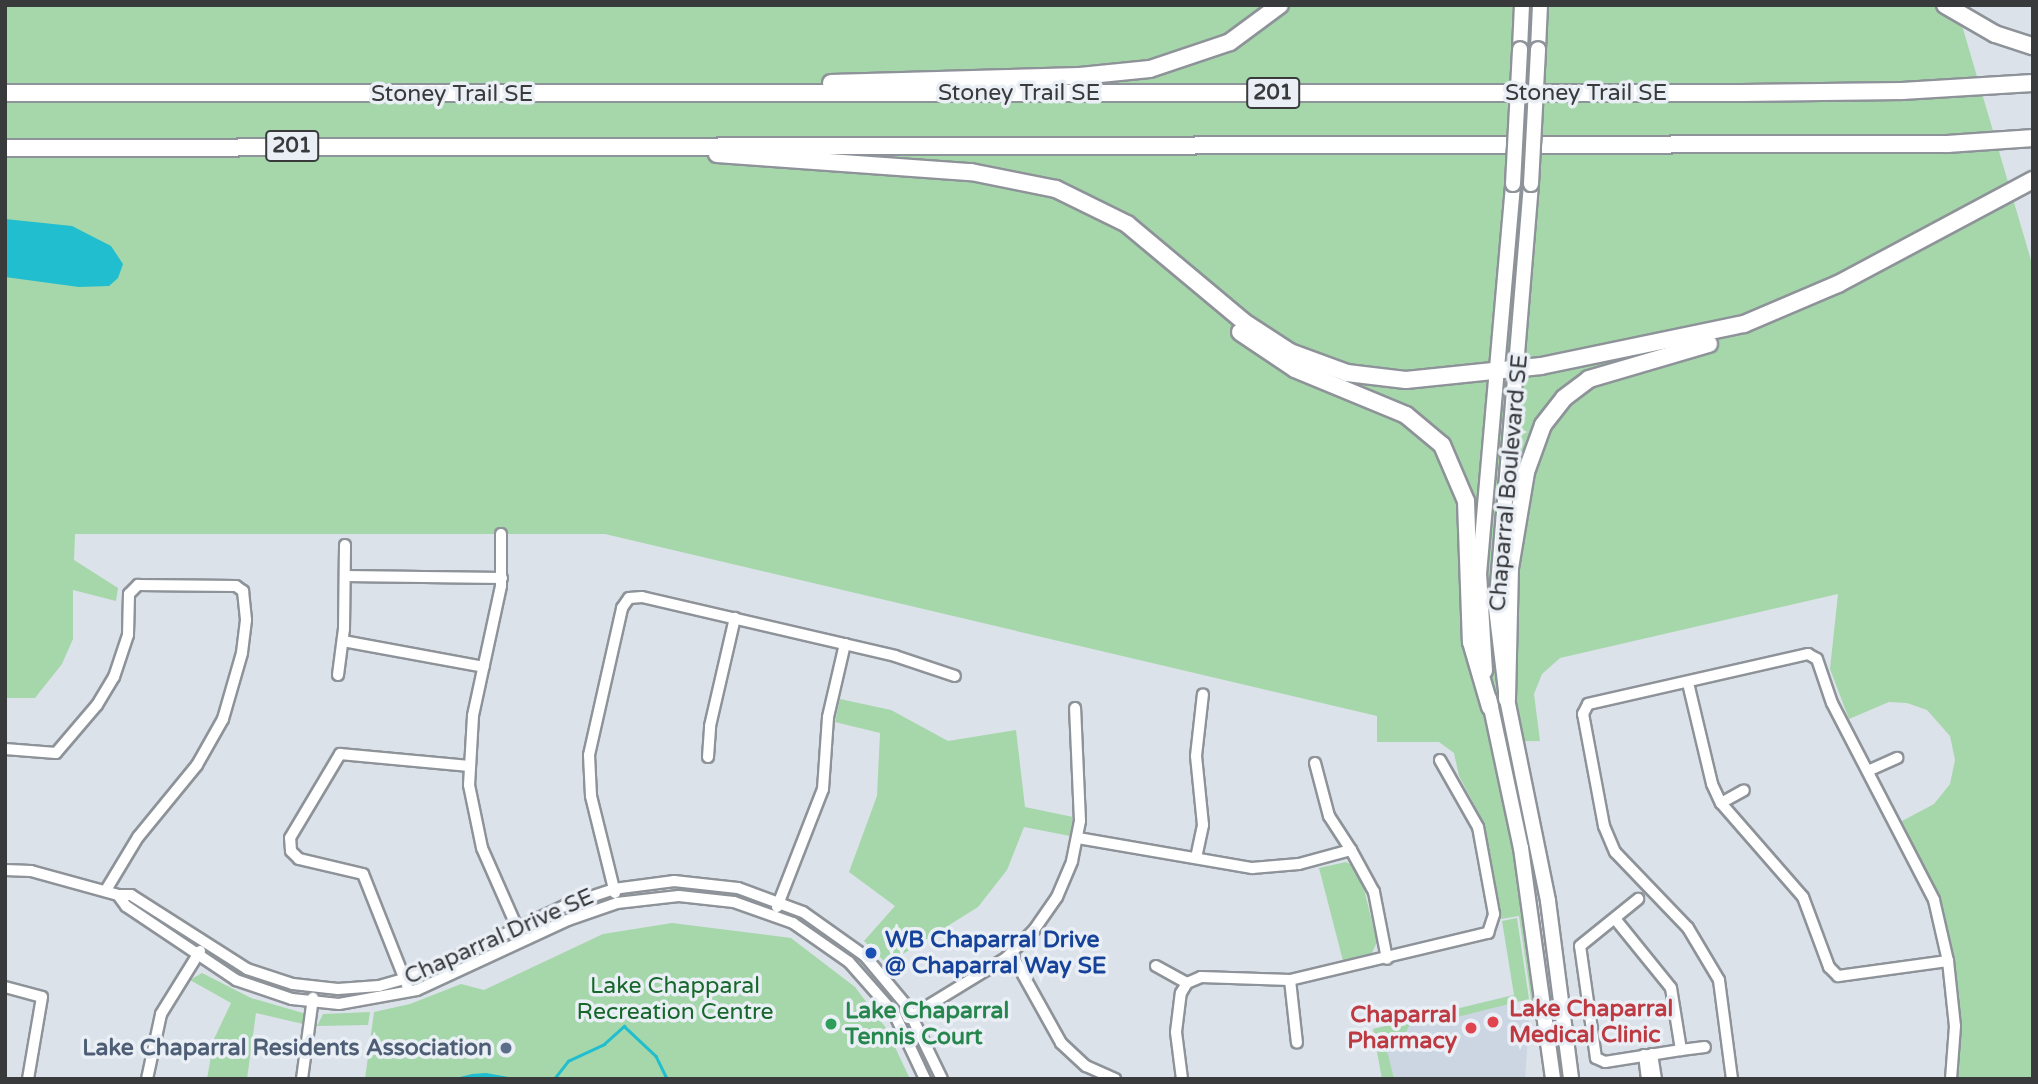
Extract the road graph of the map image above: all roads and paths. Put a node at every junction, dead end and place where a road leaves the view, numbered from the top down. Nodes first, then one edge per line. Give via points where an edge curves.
1 (1280, 5) edge
2 (1289, 5) edge
3 (1522, 5) edge
4 (1540, 5) edge
5 (1945, 5) edge
6 (1246, 33) junction
7 (2033, 46) edge
8 (2033, 83) edge
9 (5, 93) edge
10 (513, 94) junction
11 (2033, 138) edge
12 (578, 144) junction
13 (5, 148) edge
14 (2033, 180) edge
15 (1136, 230) junction
16 (1838, 284) junction
17 (1518, 370) junction
18 (1500, 372) junction
19 (501, 534) dead end
20 (345, 545) dead end
21 (345, 576) junction
22 (502, 578) junction
23 (735, 618) junction
24 (344, 641) junction
25 (845, 644) junction
26 (484, 667) junction
27 (338, 675) dead end
28 (955, 677) dead end
29 (1688, 683) junction
30 (1203, 694) dead end
31 (1507, 699) junction
32 (1490, 706) junction
33 (1075, 708) dead end
34 (5, 749) edge
35 (708, 757) dead end
36 (1898, 758) dead end
37 (1440, 760) dead end
38 (1315, 764) dead end
39 (469, 766) junction
40 (1870, 769) junction
41 (1744, 790) dead end
42 (1721, 803) junction
43 (1078, 838) junction
44 (1352, 850) junction
45 (1196, 858) junction
46 (5, 870) edge
47 (614, 889) junction
48 (106, 890) junction
49 (118, 895) junction
50 (1638, 899) dead end
51 (779, 901) junction
52 (617, 903) junction
53 (774, 915) junction
54 (1616, 920) junction
55 (517, 929) junction
56 (523, 941) junction
57 (205, 944) junction
58 (1012, 953) junction
59 (196, 956) junction
60 (1387, 959) junction
61 (1948, 961) junction
62 (1156, 966) dead end
63 (405, 980) junction
64 (1290, 980) junction
65 (1187, 983) junction
66 (5, 987) edge
67 (314, 988) junction
68 (410, 993) junction
69 (313, 1003) junction
70 (912, 1015) junction
71 (900, 1023) junction
72 (1297, 1043) dead end
73 (1705, 1046) dead end
74 (1681, 1050) junction
75 (1550, 1054) junction
76 (1648, 1055) junction
77 (28, 1079) edge
78 (147, 1079) edge
79 (302, 1079) edge
80 (925, 1079) edge
81 (942, 1079) edge
82 (1115, 1079) edge
83 (1182, 1079) edge
84 (1547, 1079) edge
85 (1553, 1079) edge
86 (1571, 1079) edge
87 (1647, 1079) edge
88 (1656, 1079) edge
89 (1732, 1079) edge
90 (1951, 1079) edge

1 - 6 highway
2 - 6 highway
3 - 18 main road, Chaparral Boulevard SE, bridge
4 - 17 main road, Chaparral Boulevard SE, bridge
5 - 7 highway via 1995,34
6 - 10 highway via 1180,61 1109,74
8 - 10 highway, Stoney Trail SE / 201 via 1795,93
9 - 10 highway, Stoney Trail SE / 201
11 - 12 highway, 201 via 1948,144
12 - 13 highway, 201
12 - 15 highway via 1003,176 1074,196
14 - 16 highway
15 - 18 highway via 1260,335 1317,364 1394,380
15 - 32 highway via 1231,324 1266,352 1309,376 1406,415 1442,445 1466,501 1471,642
16 - 17 highway via 1730,328
16 - 31 highway via 1746,332 1597,376 1556,406 1530,457 1517,520 1508,591
17 - 18 highway
17 - 31 main road, Chaparral Boulevard SE via 1496,584
18 - 32 main road, Chaparral Boulevard SE via 1479,574
19 - 22 street
20 - 21 street
21 - 22 street
21 - 24 street
22 - 26 street
23 - 25 street
23 - 35 street via 710,726
23 - 47 street via 638,596 622,608 588,764
24 - 26 street
24 - 27 street
25 - 28 street via 930,665
25 - 51 street via 828,717 824,786
26 - 39 street via 473,716
29 - 40 street via 1808,654 1817,659 1832,703
29 - 42 street via 1712,784
29 - 89 street via 1587,704 1583,714 1604,826 1615,852 1688,928 1719,980
30 - 45 street via 1196,756 1203,825
31 - 86 main road, Chaparral Boulevard SE via 1548,901
32 - 75 main road, Chaparral Boulevard SE via 1521,848
33 - 43 street via 1081,791
34 - 48 street via 57,753 97,705 114,677 125,645 129,594 138,585 236,586 243,591 242,653 223,719 197,765 138,837
36 - 40 street
37 - 60 street via 1478,827 1493,928 1480,936
38 - 44 street via 1329,816
39 - 55 street via 478,837
39 - 63 street via 340,754 290,838 291,851 299,859 363,874
40 - 61 street via 1934,900
41 - 42 street
42 - 61 street via 1803,897 1829,967 1838,976
43 - 45 street
43 - 58 street via 1057,897
44 - 45 street via 1266,868
44 - 60 street via 1374,892
46 - 48 street, Chaparral Drive SE via 31,871
47 - 51 street, Chaparral Drive SE via 654,882 701,882
47 - 52 street
47 - 55 street, Chaparral Drive SE
48 - 49 street, Chaparral Drive SE
49 - 57 street, Chaparral Drive SE via 131,895 152,905
49 - 59 street, Chaparral Drive SE via 126,906
50 - 54 street
51 - 53 street
51 - 70 street, Chaparral Drive SE via 825,925 858,950
52 - 53 street, Chaparral Drive SE via 693,896
52 - 56 street, Chaparral Drive SE
53 - 71 street, Chaparral Drive SE via 842,956 870,982
54 - 74 street via 1671,988
54 - 76 street via 1580,946 1596,1058 1605,1062
55 - 56 street
55 - 63 street, Chaparral Drive SE
56 - 68 street, Chaparral Drive SE
57 - 59 street
57 - 67 street, Chaparral Drive SE via 260,975
58 - 70 street
58 - 82 street via 1061,1043 1086,1066
59 - 69 street, Chaparral Drive SE via 253,988
59 - 78 street via 161,1014
60 - 64 street
61 - 90 street via 1955,1026
62 - 65 street
63 - 67 street, Chaparral Drive SE via 367,988
63 - 68 street
64 - 65 street via 1201,977
64 - 72 street
65 - 83 street via 1181,993 1177,1025
66 - 77 street via 42,998
67 - 69 street
68 - 69 street, Chaparral Drive SE via 361,1003
69 - 79 street
70 - 71 street
70 - 81 street, Chaparral Drive SE
71 - 80 street, Chaparral Drive SE
73 - 74 street
74 - 76 street
75 - 84 main road
75 - 85 main road, Chaparral Boulevard SE
76 - 87 street
76 - 88 street

